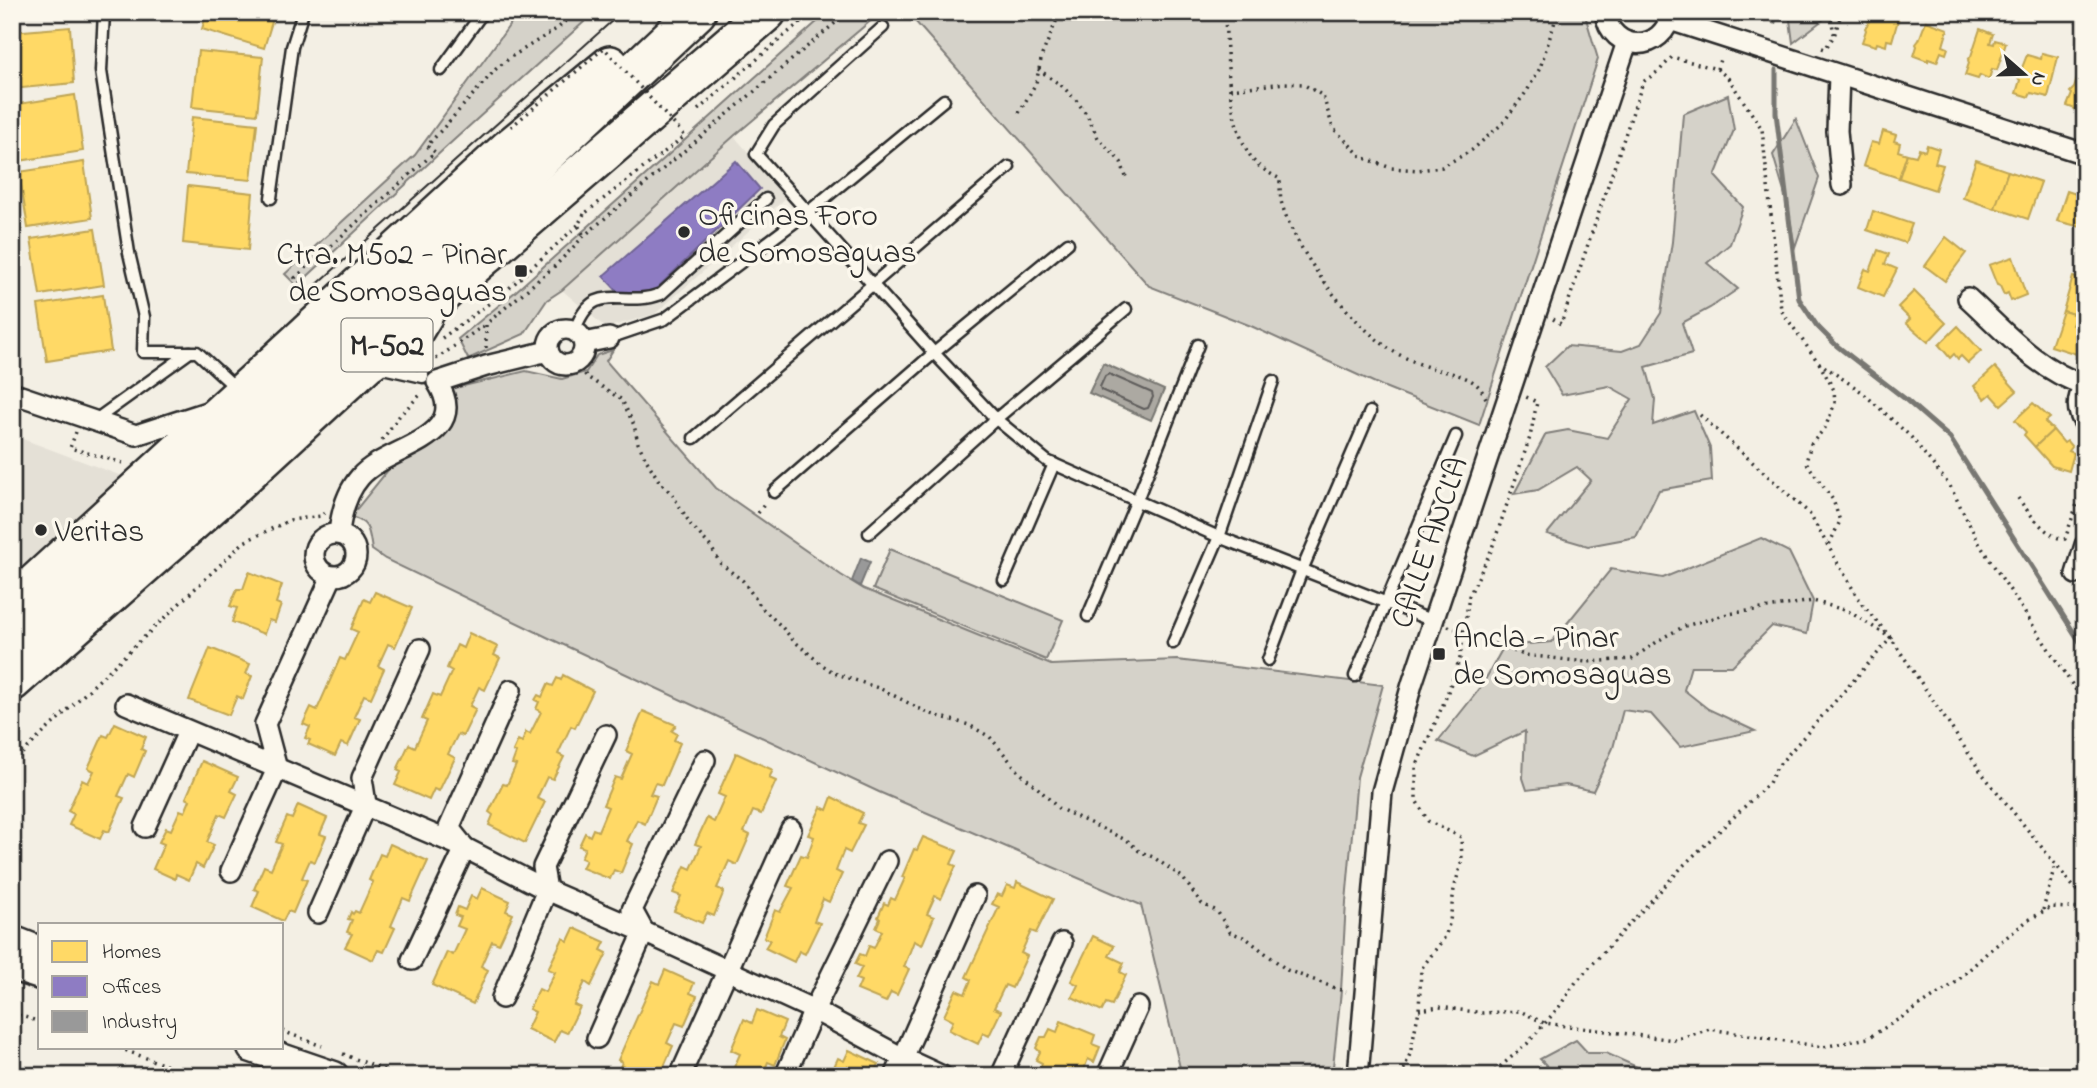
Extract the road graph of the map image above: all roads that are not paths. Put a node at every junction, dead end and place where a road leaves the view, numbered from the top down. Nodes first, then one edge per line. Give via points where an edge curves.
1 (104, 12) edge
2 (303, 12) edge
3 (483, 12) edge
4 (677, 12) edge
5 (697, 12) edge
6 (767, 12) edge
7 (1605, 12) edge
8 (1671, 16) edge
9 (883, 27) dead end
10 (1627, 42) junction
11 (441, 70) dead end
12 (1839, 75) junction
13 (944, 100) dead end
14 (2085, 155) edge
15 (1009, 167) dead end
16 (1842, 184) dead end
17 (271, 198) dead end
18 (766, 199) dead end
19 (808, 212) junction
20 (1068, 243) dead end
21 (463, 275) junction
22 (873, 285) junction
23 (1968, 298) dead end
24 (1126, 309) dead end
25 (579, 337) junction
26 (609, 338) joint
27 (1198, 345) dead end
28 (548, 351) junction
29 (191, 352) junction
30 (934, 354) junction
31 (430, 374) junction
32 (372, 377) dead end
33 (1273, 381) dead end
34 (2085, 385) edge
35 (12, 393) edge
36 (236, 399) junction
37 (1370, 412) dead end
38 (996, 419) junction
39 (94, 421) junction
40 (2085, 424) edge
41 (1456, 436) dead end
42 (694, 438) dead end
43 (299, 440) dead end
44 (1054, 464) junction
45 (228, 491) junction
46 (774, 492) dead end
47 (1137, 500) junction
48 (869, 533) dead end
49 (339, 534) junction
50 (1219, 537) junction
51 (2085, 545) edge
52 (1302, 570) junction
53 (2076, 574) dead end
54 (332, 576) junction
55 (1004, 580) dead end
56 (1386, 602) junction
57 (12, 604) edge
58 (1088, 616) dead end
59 (1433, 621) junction
60 (1173, 643) dead end
61 (12, 645) edge
62 (421, 649) dead end
63 (1268, 660) dead end
64 (1354, 677) dead end
65 (12, 682) edge
66 (510, 690) dead end
67 (126, 704) dead end
68 (188, 732) junction
69 (606, 735) dead end
70 (705, 760) dead end
71 (276, 769) junction
72 (366, 804) junction
73 (145, 827) dead end
74 (791, 829) dead end
75 (464, 848) junction
76 (887, 861) dead end
77 (231, 871) dead end
78 (547, 890) junction
79 (975, 896) dead end
80 (318, 913) dead end
81 (644, 932) junction
82 (12, 940) edge
83 (1062, 943) dead end
84 (38, 950) edge
85 (412, 960) dead end
86 (12, 966) edge
87 (729, 971) junction
88 (38, 974) edge
89 (502, 998) dead end
90 (1138, 1007) dead end
91 (814, 1010) junction
92 (597, 1038) dead end
93 (284, 1049) edge
94 (258, 1050) edge
95 (899, 1067) edge
96 (334, 1076) edge
97 (352, 1076) edge
98 (680, 1076) edge
99 (785, 1076) edge
100 (942, 1076) edge
101 (1001, 1076) edge
102 (1107, 1076) edge
103 (1358, 1076) edge

1 - 29 lane via 101,71 129,253 144,317 143,352
2 - 17 lane via 292,47
3 - 11 lane
4 - 36 highway, M-502 via 509,148
5 - 61 highway, M-502 via 338,350
6 - 21 highway, M-502
7 - 10 street via 1611,30
8 - 10 street via 1658,37 1638,44
8 - 12 street
9 - 19 lane via 774,125 756,154
10 - 59 street, CALLE ANCLA
12 - 14 street
12 - 16 street via 1837,131
13 - 19 lane
15 - 22 lane
18 - 25 lane via 661,293 643,299 594,300 579,319
19 - 22 lane
19 - 26 lane via 665,319
20 - 30 lane
21 - 31 lane via 422,344
21 - 45 highway, M-502
22 - 30 lane
22 - 42 lane
23 - 34 street via 2029,354
24 - 38 lane
25 - 26 street
25 - 28 street via 562,329 555,332
25 - 28 street via 584,353 576,363 559,364
27 - 47 lane
28 - 31 street
29 - 36 lane via 197,352
29 - 39 lane
30 - 38 lane
30 - 46 lane
31 - 32 lane via 383,368
31 - 49 street via 446,403 443,421 426,438 360,476 344,506
33 - 50 lane
34 - 40 street via 2078,403
35 - 39 street
36 - 39 street via 136,435
36 - 57 highway, M-502
37 - 52 lane
38 - 44 lane
38 - 48 lane
41 - 56 lane
43 - 45 lane
44 - 47 lane
44 - 55 lane
45 - 65 highway, M-502
47 - 50 lane
47 - 58 lane
49 - 54 street via 355,547 356,561 347,573
49 - 54 street via 319,541 314,555 319,569
50 - 52 lane
50 - 60 lane
51 - 53 street
52 - 56 lane
52 - 63 lane
54 - 71 street via 265,724
56 - 59 lane
56 - 64 lane
59 - 103 street, CALLE ANCLA via 1382,792
62 - 72 street via 362,778
66 - 75 street via 449,828
67 - 68 street
68 - 71 street
68 - 73 street
69 - 78 street via 544,867
70 - 81 street via 632,910
71 - 72 street
71 - 77 street
72 - 75 street
72 - 80 street
74 - 87 street
75 - 78 street
75 - 85 street
76 - 91 street
78 - 81 street
78 - 89 street
79 - 95 street
81 - 87 street
81 - 92 street
82 - 84 main road
83 - 101 street
86 - 88 main road
87 - 91 street
87 - 98 street
90 - 102 street
91 - 95 street
91 - 99 street
93 - 97 main road
94 - 96 main road
95 - 100 street

